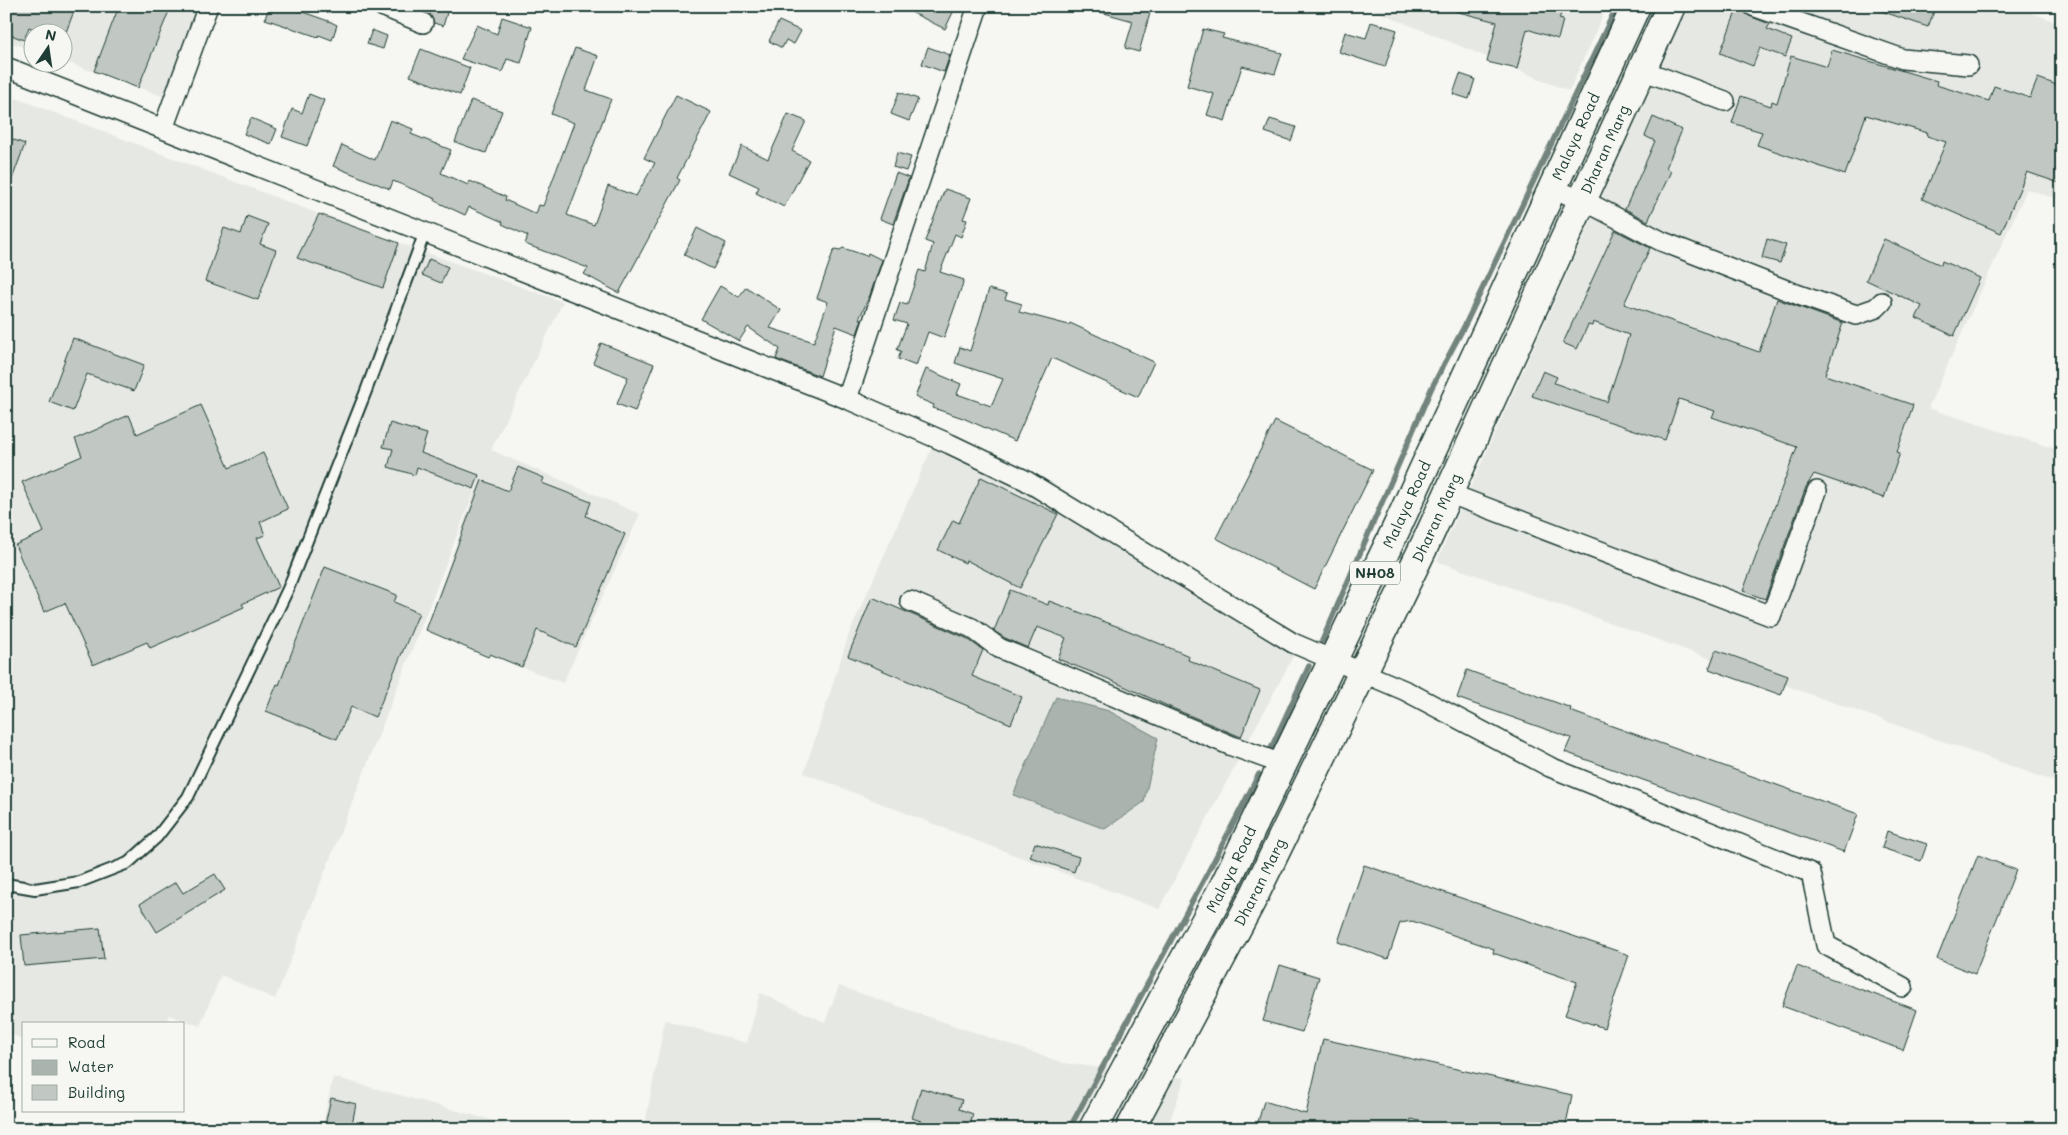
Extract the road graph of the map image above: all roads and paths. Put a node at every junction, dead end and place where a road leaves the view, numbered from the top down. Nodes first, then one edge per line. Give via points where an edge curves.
1 (208, 6) edge
2 (382, 6) edge
3 (978, 6) edge
4 (1636, 6) edge
5 (1671, 6) edge
6 (1754, 6) edge
7 (423, 23) dead end
8 (1968, 65) dead end
9 (6, 67) edge
10 (1642, 70) junction
11 (1725, 101) dead end
12 (163, 129) junction
13 (1552, 189) junction
14 (1582, 200) junction
15 (425, 232) junction
16 (1882, 302) dead end
17 (847, 399) junction
18 (1817, 491) dead end
19 (1448, 494) junction
20 (910, 601) dead end
21 (1332, 660) junction
22 (1362, 674) junction
23 (1282, 764) junction
24 (6, 884) edge
25 (1196, 936) junction
26 (1225, 950) junction
27 (1903, 987) dead end
28 (1094, 1129) edge
29 (1130, 1129) edge

1 - 12 street
2 - 7 street
3 - 17 street
4 - 13 main road, Malaya Road / NH08
5 - 10 main road, Dharan Marg / NH08
6 - 8 street via 1902,59
9 - 12 street
10 - 11 street
10 - 14 main road, Dharan Marg / NH08
12 - 15 street
13 - 14 street
13 - 21 main road, Malaya Road / NH08
14 - 16 street via 1661,241 1856,315 1876,308
14 - 19 main road, Dharan Marg / NH08
15 - 17 street
15 - 24 lane via 288,589 188,797 157,837 128,863 79,882 35,889
17 - 21 street via 1025,480 1293,643
18 - 19 street via 1770,616
19 - 22 main road, Dharan Marg / NH08
20 - 23 street via 972,628 999,648
21 - 22 street
21 - 23 main road, Malaya Road / NH08
22 - 26 main road, Dharan Marg / NH08
22 - 27 street via 1406,691 1550,767 1811,873 1826,945
23 - 25 main road, Malaya Road / NH08 via 1224,886
25 - 26 main road
25 - 28 main road, Malaya Road / NH08
26 - 29 main road, Dharan Marg / NH08

